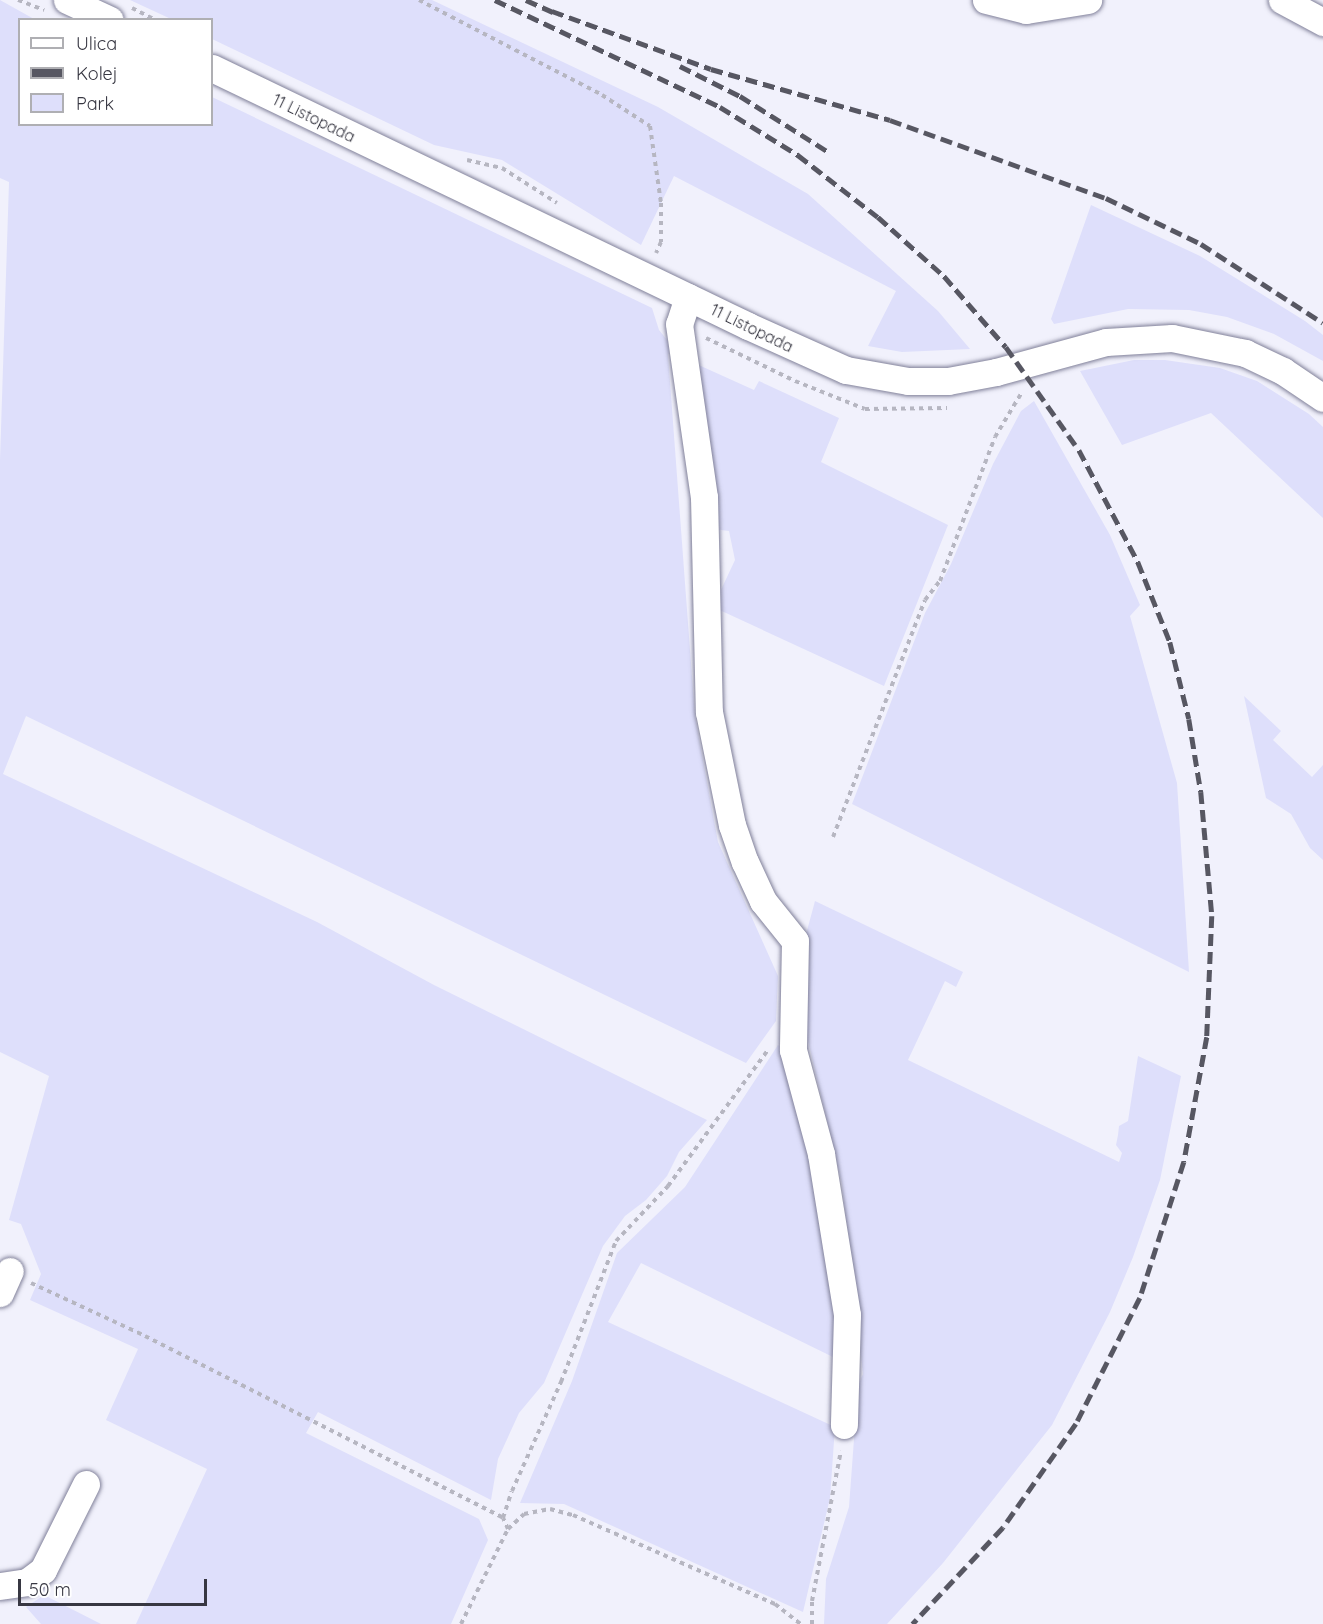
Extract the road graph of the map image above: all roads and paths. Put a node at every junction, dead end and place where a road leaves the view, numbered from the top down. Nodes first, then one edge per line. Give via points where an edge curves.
1 (67, 0) edge
2 (419, 0) edge
3 (986, 0) edge
4 (1088, 0) edge
5 (1282, 0) edge
6 (106, 18) edge
7 (1323, 22) edge
8 (213, 68) edge
9 (460, 158) dead end
10 (561, 205) dead end
11 (653, 259) dead end
12 (688, 297) junction
13 (1012, 368) junction
14 (1323, 398) edge
15 (833, 837) dead end
16 (791, 1015) junction
17 (5, 1282) edge
18 (844, 1425) joint
19 (86, 1484) dead end
20 (503, 1518) junction
21 (508, 1529) junction
22 (0, 1586) edge
23 (461, 1624) edge
24 (801, 1624) edge
25 (812, 1624) edge

1 - 6 street
2 - 11 path via 602,95 650,126 661,203 661,242
3 - 4 street via 1026,10
5 - 7 street
8 - 12 street, 11 Listopada
9 - 10 path via 502,168
12 - 13 street, 11 Listopada via 821,361 867,376 926,382 977,377
12 - 16 street via 679,324 704,496 709,712 724,792 745,861 763,901 795,942
13 - 14 street, 11 Listopada via 1106,342 1172,338 1224,346 1255,357
13 - 15 path via 1023,390 995,437 940,581 925,600
16 - 18 street via 793,1050 821,1154 844,1285 848,1347
16 - 20 path via 668,1186 616,1241
17 - 20 path
18 - 25 path via 829,1528 812,1601
19 - 22 street via 43,1570 27,1582
20 - 21 path
21 - 23 path
21 - 24 path via 524,1514 550,1509 573,1515 775,1604

